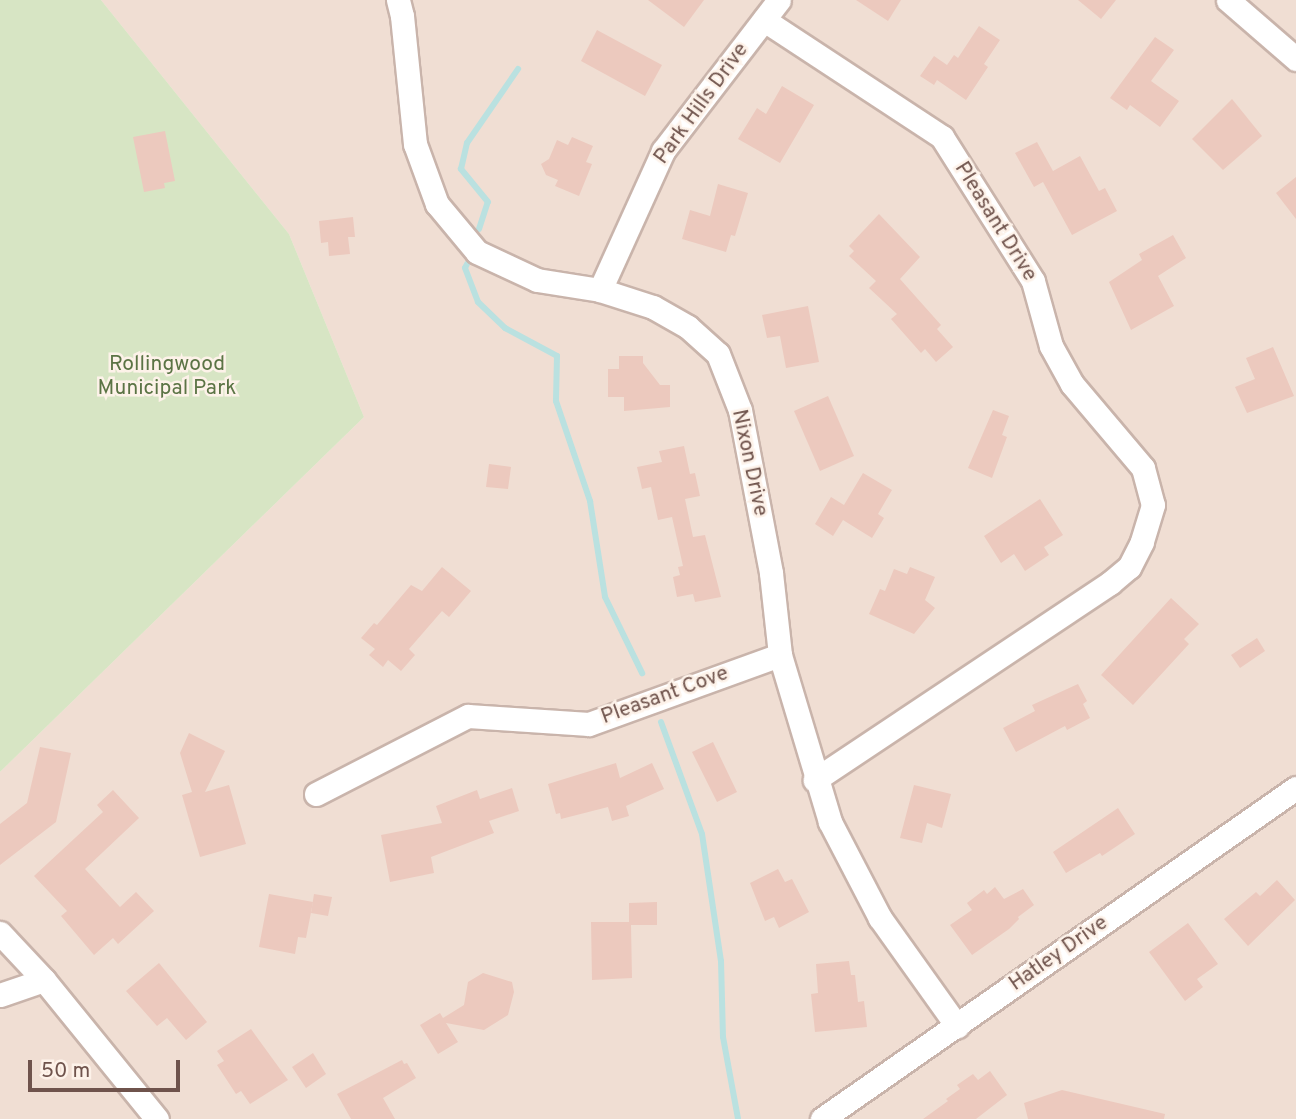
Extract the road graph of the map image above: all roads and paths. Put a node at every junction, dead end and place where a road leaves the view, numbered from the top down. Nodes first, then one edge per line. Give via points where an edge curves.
1 (398, 0) edge
2 (779, 0) edge
3 (1228, 0) edge
4 (764, 20) junction
5 (1296, 59) edge
6 (600, 290) junction
7 (780, 655) junction
8 (815, 780) junction
9 (316, 794) dead end
10 (1293, 795) edge
11 (0, 933) edge
12 (44, 979) junction
13 (0, 995) edge
14 (957, 1026) junction
15 (158, 1119) edge
16 (822, 1119) edge

1 - 6 street, Nixon Drive via 415,144 437,204 477,252 537,280
2 - 4 street, Park Hills Drive
3 - 5 street
4 - 6 street, Park Hills Drive via 663,151
4 - 8 street, Pleasant Drive via 942,137 1034,281 1051,346 1073,384 1143,468 1153,505 1129,567 1110,583
6 - 7 street, Nixon Drive via 653,307 688,327 718,354 740,410 771,573
7 - 8 street, Nixon Drive
7 - 9 street, Pleasant Cove via 589,724 468,716
8 - 14 street, Nixon Drive via 830,822 880,918
10 - 14 street, Hatley Drive
11 - 12 street
12 - 13 street
12 - 15 street
14 - 16 street, Hatley Drive

